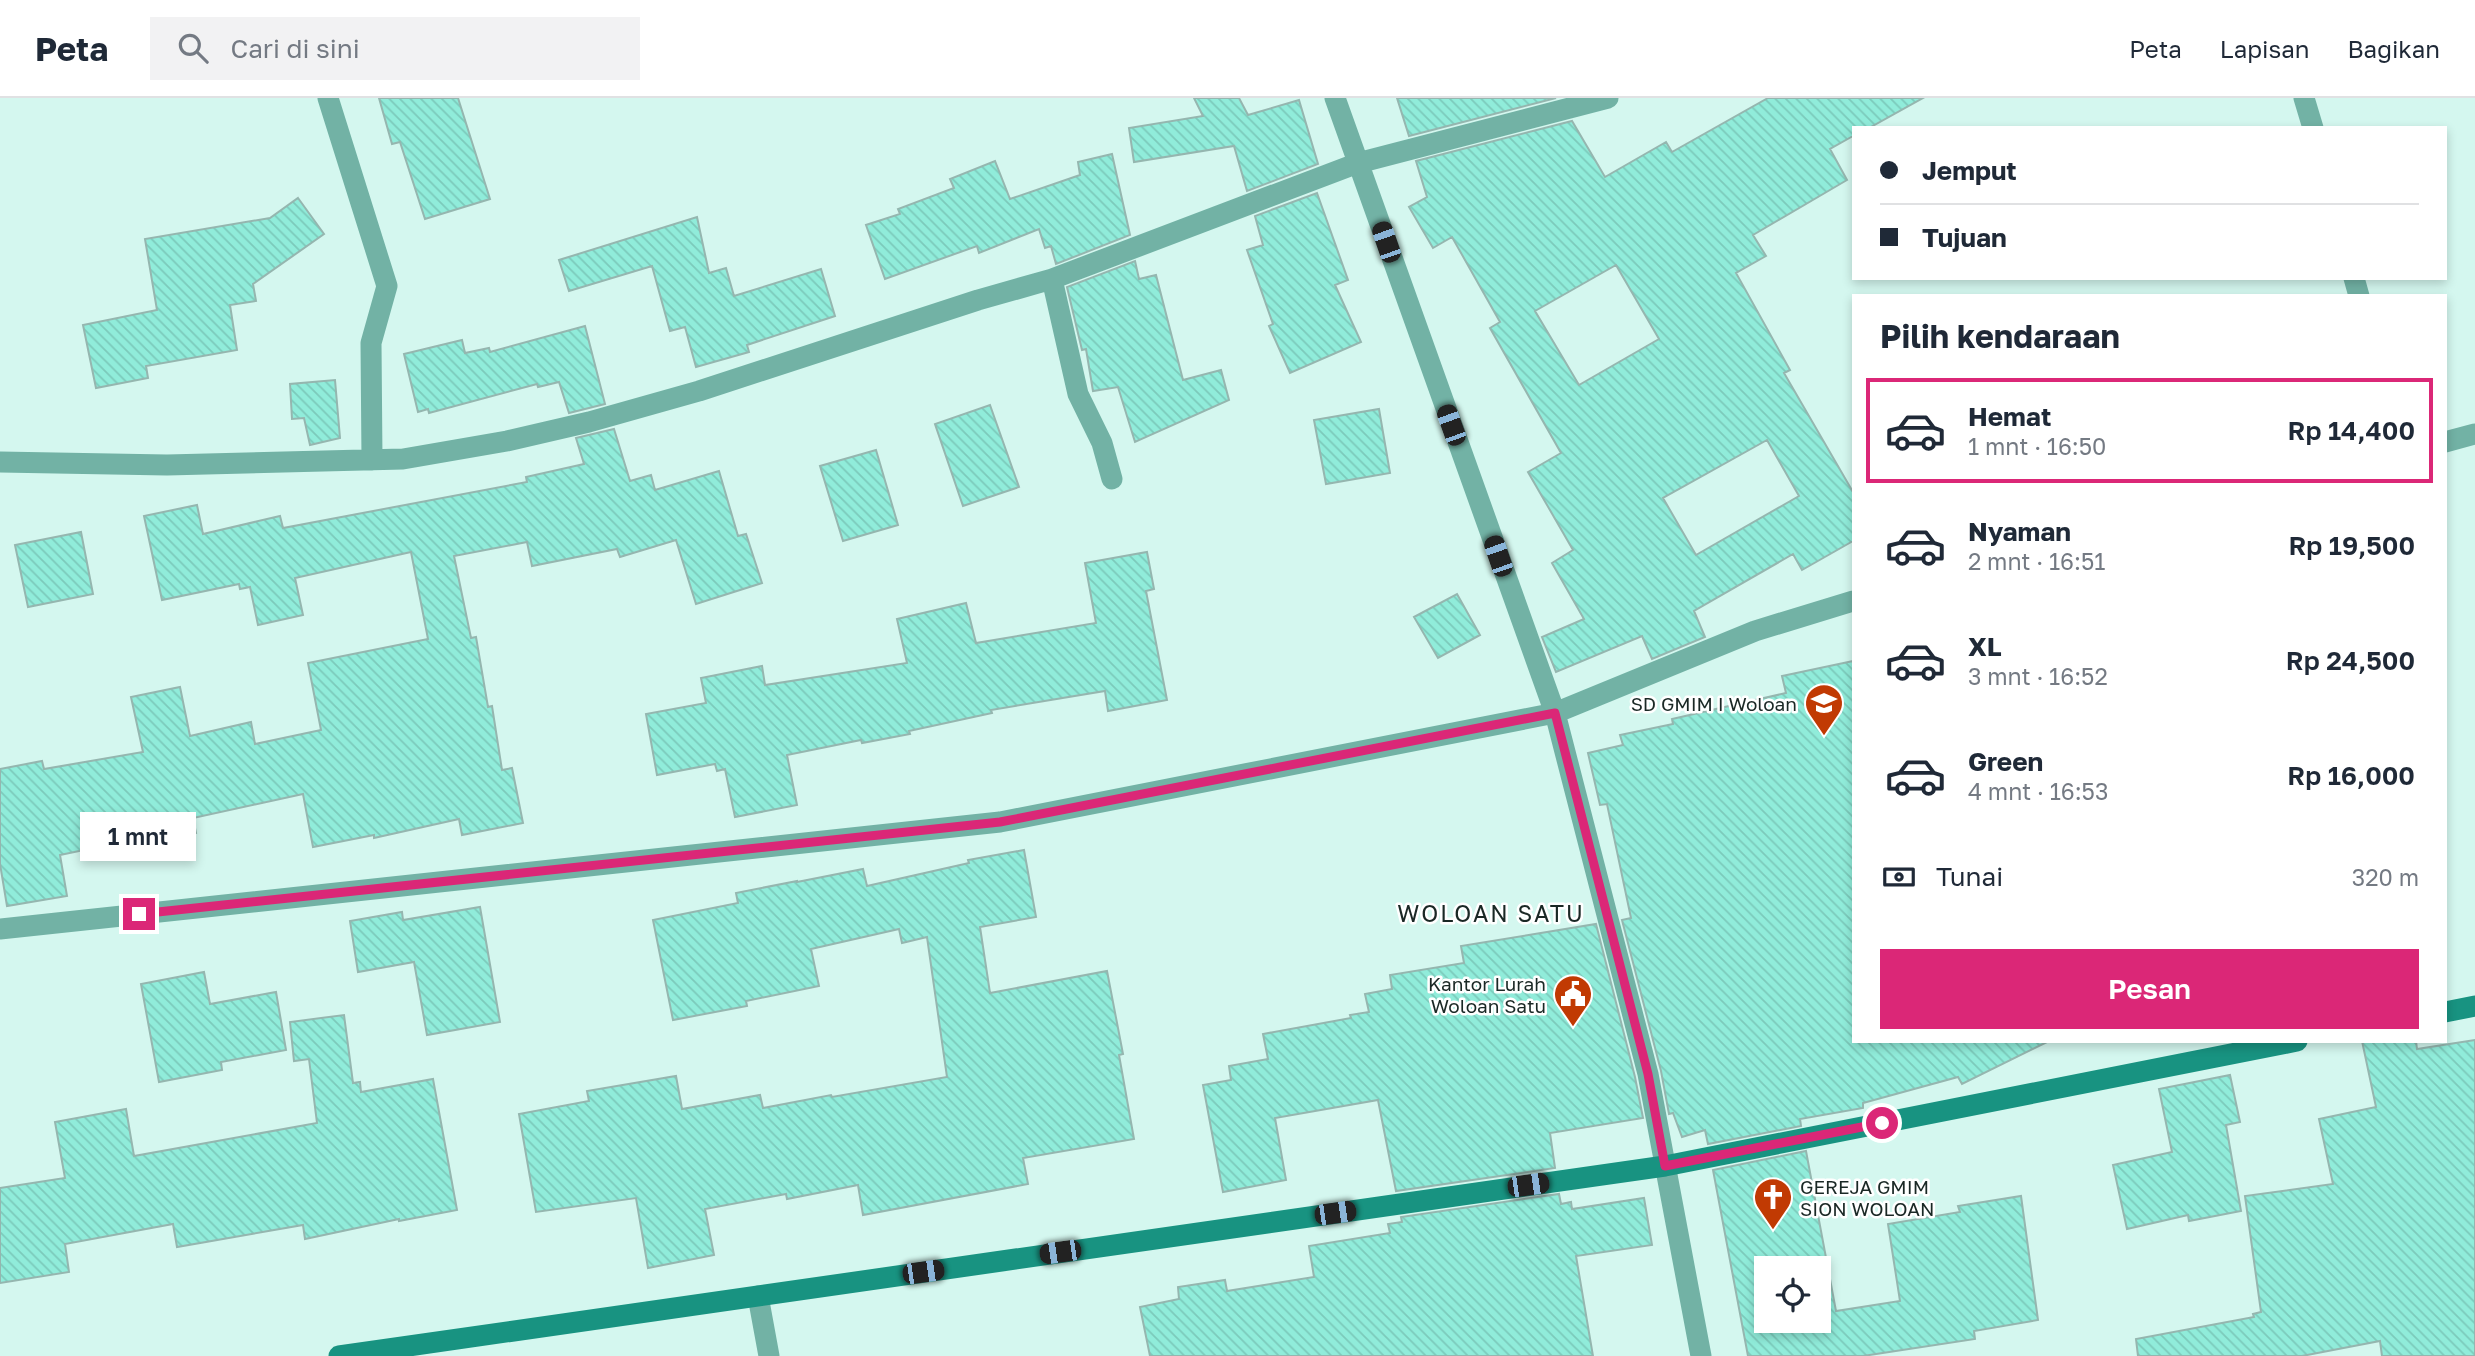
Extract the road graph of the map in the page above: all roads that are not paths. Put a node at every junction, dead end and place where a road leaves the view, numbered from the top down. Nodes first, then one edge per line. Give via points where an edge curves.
1 (328, 98) edge
2 (1335, 98) edge
3 (1608, 98) edge
4 (2304, 98) edge
5 (2312, 126) edge
6 (1357, 163) junction
7 (1052, 279) junction
8 (2475, 434) edge
9 (2447, 441) edge
10 (372, 460) junction
11 (0, 462) edge
12 (1112, 479) dead end
13 (1852, 601) edge
14 (1555, 713) junction
15 (0, 929) edge
16 (2475, 1006) edge
17 (2447, 1012) edge
18 (2287, 1043) edge
19 (1665, 1166) junction
20 (758, 1296) junction
21 (339, 1356) edge
22 (769, 1356) edge
23 (1701, 1356) edge

1 - 10 street via 387,286 370,343
2 - 6 street
3 - 6 street
4 - 5 street
6 - 7 street
6 - 14 street
7 - 10 street via 589,422 507,441
7 - 12 street via 1078,394 1102,443
8 - 9 street
10 - 11 street via 167,465
13 - 14 street via 1755,631
14 - 15 street via 1000,822
14 - 19 street via 1648,1074
16 - 17 main road
18 - 19 main road
19 - 20 main road
19 - 23 street
20 - 21 main road
20 - 22 street

